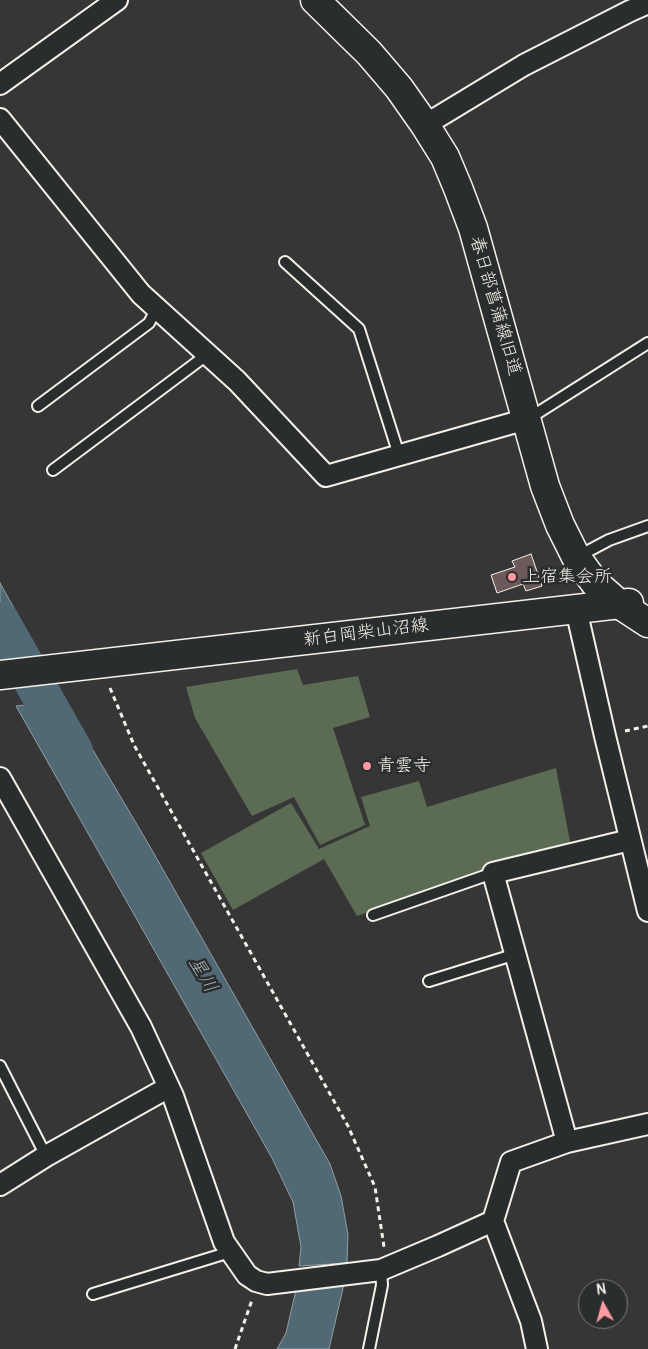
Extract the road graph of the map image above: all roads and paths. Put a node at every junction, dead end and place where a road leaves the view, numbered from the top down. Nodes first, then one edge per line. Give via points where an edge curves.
1 (117, 0) edge
2 (315, 0) edge
3 (648, 3) edge
4 (0, 84) edge
5 (0, 119) edge
6 (425, 125) junction
7 (285, 262) dead end
8 (157, 308) junction
9 (648, 343) edge
10 (208, 354) junction
11 (38, 406) dead end
12 (527, 419) junction
13 (399, 455) junction
14 (53, 470) dead end
15 (648, 526) edge
16 (576, 557) junction
17 (648, 601) edge
18 (619, 604) junction
19 (576, 609) junction
20 (648, 623) edge
21 (0, 675) edge
22 (108, 682) dead end
23 (0, 778) edge
24 (630, 840) junction
25 (493, 873) junction
26 (648, 911) edge
27 (373, 915) dead end
28 (516, 954) junction
29 (429, 981) dead end
30 (0, 1066) edge
31 (169, 1087) junction
32 (648, 1124) edge
33 (567, 1142) junction
34 (46, 1156) junction
35 (0, 1185) edge
36 (493, 1221) junction
37 (230, 1252) junction
38 (381, 1270) junction
39 (262, 1282) junction
40 (93, 1294) dead end
41 (235, 1349) edge
42 (369, 1349) edge
43 (537, 1349) edge

1 - 4 street
2 - 6 street, 春日部菖蒲線旧道 via 369,52
3 - 6 street via 524,65
5 - 8 street via 141,294
6 - 12 street, 春日部菖蒲線旧道 via 445,157 473,228
7 - 13 lane via 359,329
8 - 10 street
8 - 11 lane via 149,323
9 - 12 lane
10 - 13 street via 326,476
10 - 14 lane
12 - 13 street
12 - 16 street, 春日部菖蒲線旧道 via 545,486
15 - 16 lane via 609,540
16 - 18 street, 春日部菖蒲線旧道 via 595,583
17 - 18 street, 新白岡柴山沼線
18 - 19 street, 新白岡柴山沼線
18 - 20 street, 春日部菖蒲線旧道
19 - 21 street, 新白岡柴山沼線
19 - 24 street
22 - 38 path via 134,745 348,1126 375,1187 384,1248
23 - 31 street via 141,1027
24 - 25 street
24 - 26 street
25 - 27 lane
25 - 28 street
28 - 29 lane
28 - 33 street
30 - 34 lane
31 - 34 street
31 - 37 street
32 - 33 street
33 - 36 street via 512,1162
34 - 35 street
36 - 38 street
36 - 43 street via 531,1321
37 - 39 street via 247,1275
37 - 40 lane
38 - 39 street
38 - 42 lane via 382,1284
39 - 41 path

